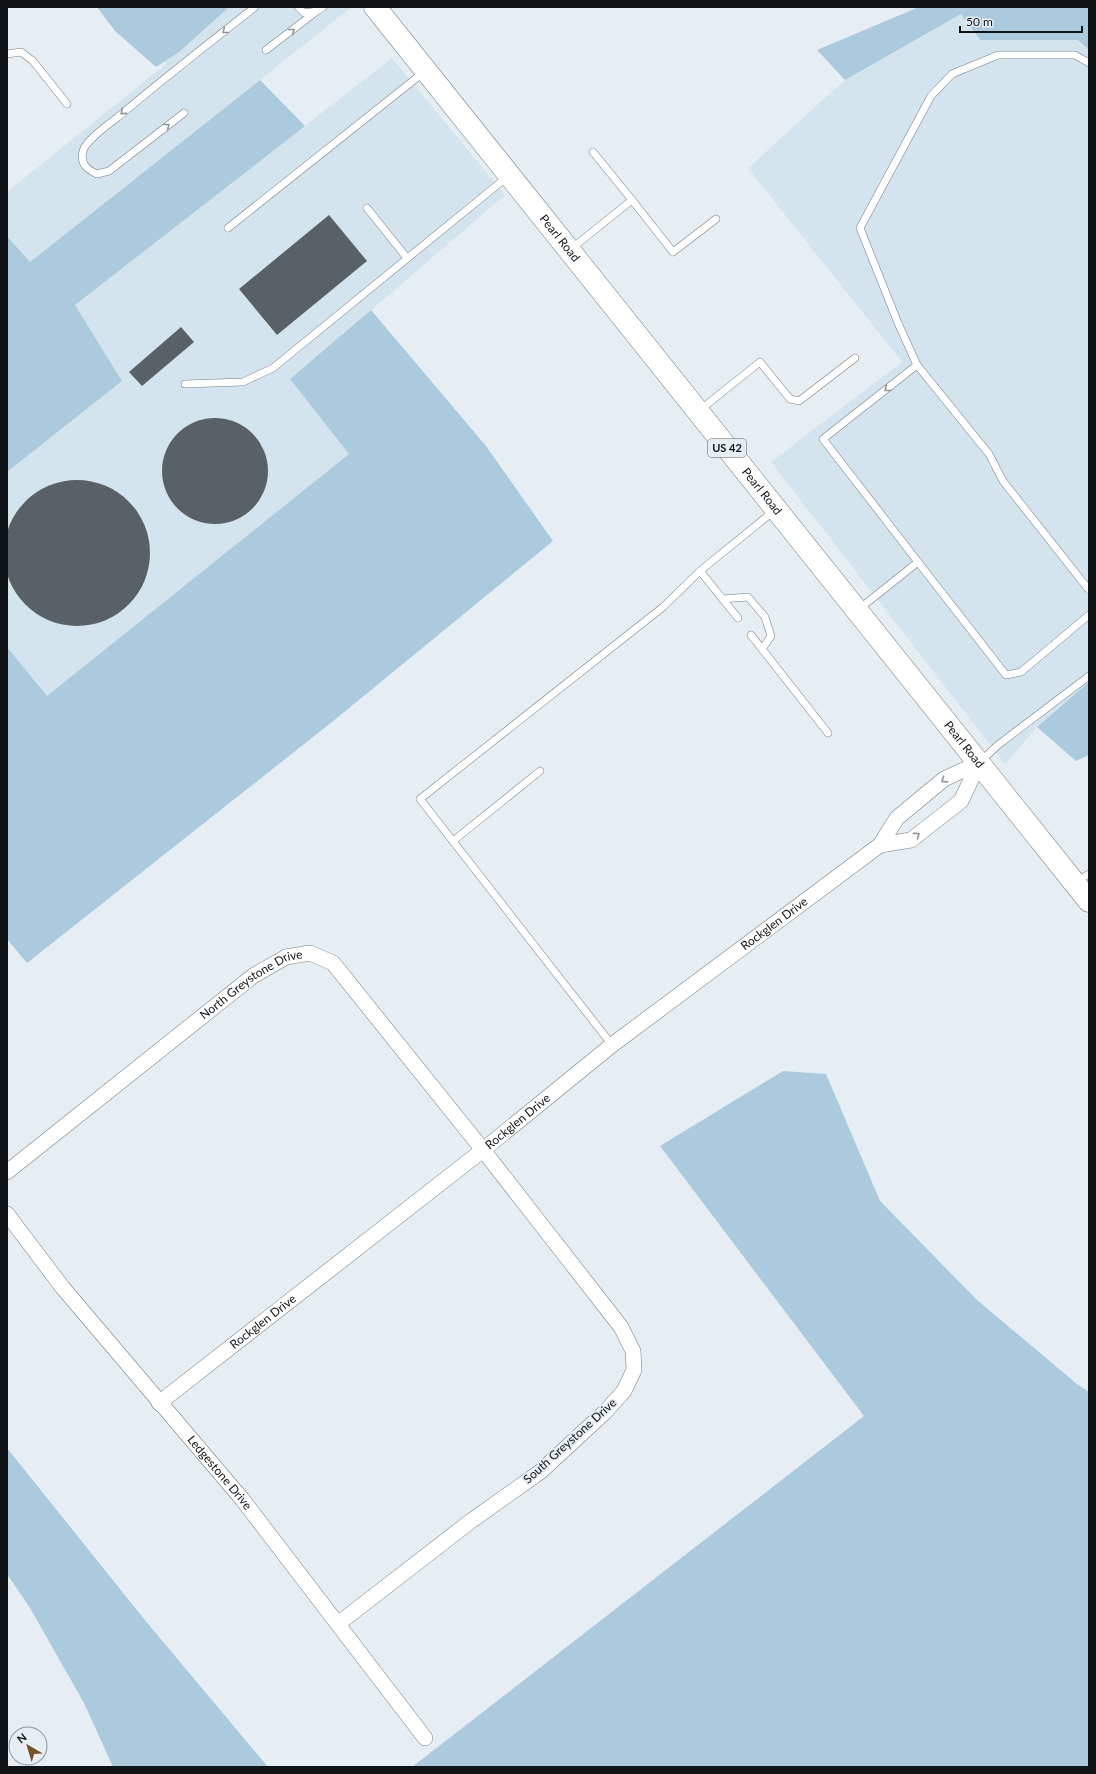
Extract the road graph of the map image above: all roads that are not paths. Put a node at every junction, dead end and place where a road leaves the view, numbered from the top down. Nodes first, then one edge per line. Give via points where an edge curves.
1 (255, 7) edge
2 (298, 7) edge
3 (375, 7) edge
4 (320, 9) edge
5 (266, 50) dead end
6 (7, 54) edge
7 (1089, 63) edge
8 (426, 71) junction
9 (67, 104) dead end
10 (184, 113) dead end
11 (593, 152) dead end
12 (509, 175) junction
13 (632, 200) junction
14 (367, 208) dead end
15 (716, 219) dead end
16 (228, 228) dead end
17 (569, 250) junction
18 (407, 258) junction
19 (855, 358) dead end
20 (917, 365) junction
21 (185, 384) dead end
22 (698, 411) junction
23 (776, 509) junction
24 (918, 562) junction
25 (700, 572) junction
26 (1089, 590) edge
27 (723, 599) junction
28 (857, 610) junction
29 (1089, 615) edge
30 (738, 618) dead end
31 (751, 635) dead end
32 (762, 649) junction
33 (1089, 676) edge
34 (828, 734) dead end
35 (979, 763) junction
36 (540, 771) dead end
37 (453, 840) junction
38 (880, 846) junction
39 (1082, 878) edge
40 (1089, 901) edge
41 (612, 1045) junction
42 (483, 1150) junction
43 (7, 1172) edge
44 (7, 1214) edge
45 (159, 1403) junction
46 (339, 1623) junction
47 (424, 1738) dead end

1 -> 10 lane via 95,136 84,149 82,161 96,174 109,171
2 - 4 lane via 304,13
3 - 8 main road, Pearl Road / US 42
5 -> 4 lane
6 - 9 lane via 21,52 33,61
7 - 20 lane via 1075,56 998,55 952,74 931,96 860,228
8 - 12 main road, Pearl Road / US 42
8 - 16 lane
11 - 13 lane
12 - 17 main road, Pearl Road / US 42
12 - 18 lane
13 - 15 lane via 673,252
13 - 17 lane
14 - 18 lane
17 - 22 main road, Pearl Road / US 42
18 - 21 lane via 273,368 243,382
19 - 22 lane via 799,401 790,399 760,362
20 -> 24 lane via 823,439
20 - 26 lane via 989,454 1003,481
22 - 23 main road, Pearl Road / US 42
23 - 25 lane
23 - 28 main road, Pearl Road / US 42
24 - 28 lane
24 - 29 lane via 1006,675 1021,672
25 - 27 lane
25 - 37 lane via 663,607 420,799
27 - 30 lane
27 - 32 lane via 748,597 765,617 772,636
28 - 35 main road, Pearl Road / US 42
31 - 32 lane
32 - 34 lane
33 - 35 lane via 998,745
35 -> 38 street, Rockglen Drive via 944,779 897,818
38 -> 35 street, Rockglen Drive via 911,840 961,801
35 - 39 main road, Pearl Road / US 42
36 - 37 lane
37 - 41 lane
38 - 41 street, Rockglen Drive
39 - 40 main road, Pearl Road / US 42
41 - 42 street, Rockglen Drive
42 - 43 street, North Greystone Drive via 333,963 310,954 286,957 253,976
42 - 45 street, Rockglen Drive
42 - 46 street, South Greystone Drive via 621,1327 633,1351 634,1370 624,1390 610,1407 540,1472
44 - 45 street, Ledgestone Drive via 63,1288
45 - 46 street, Ledgestone Drive via 242,1499
46 - 47 street, Ledgestone Drive

